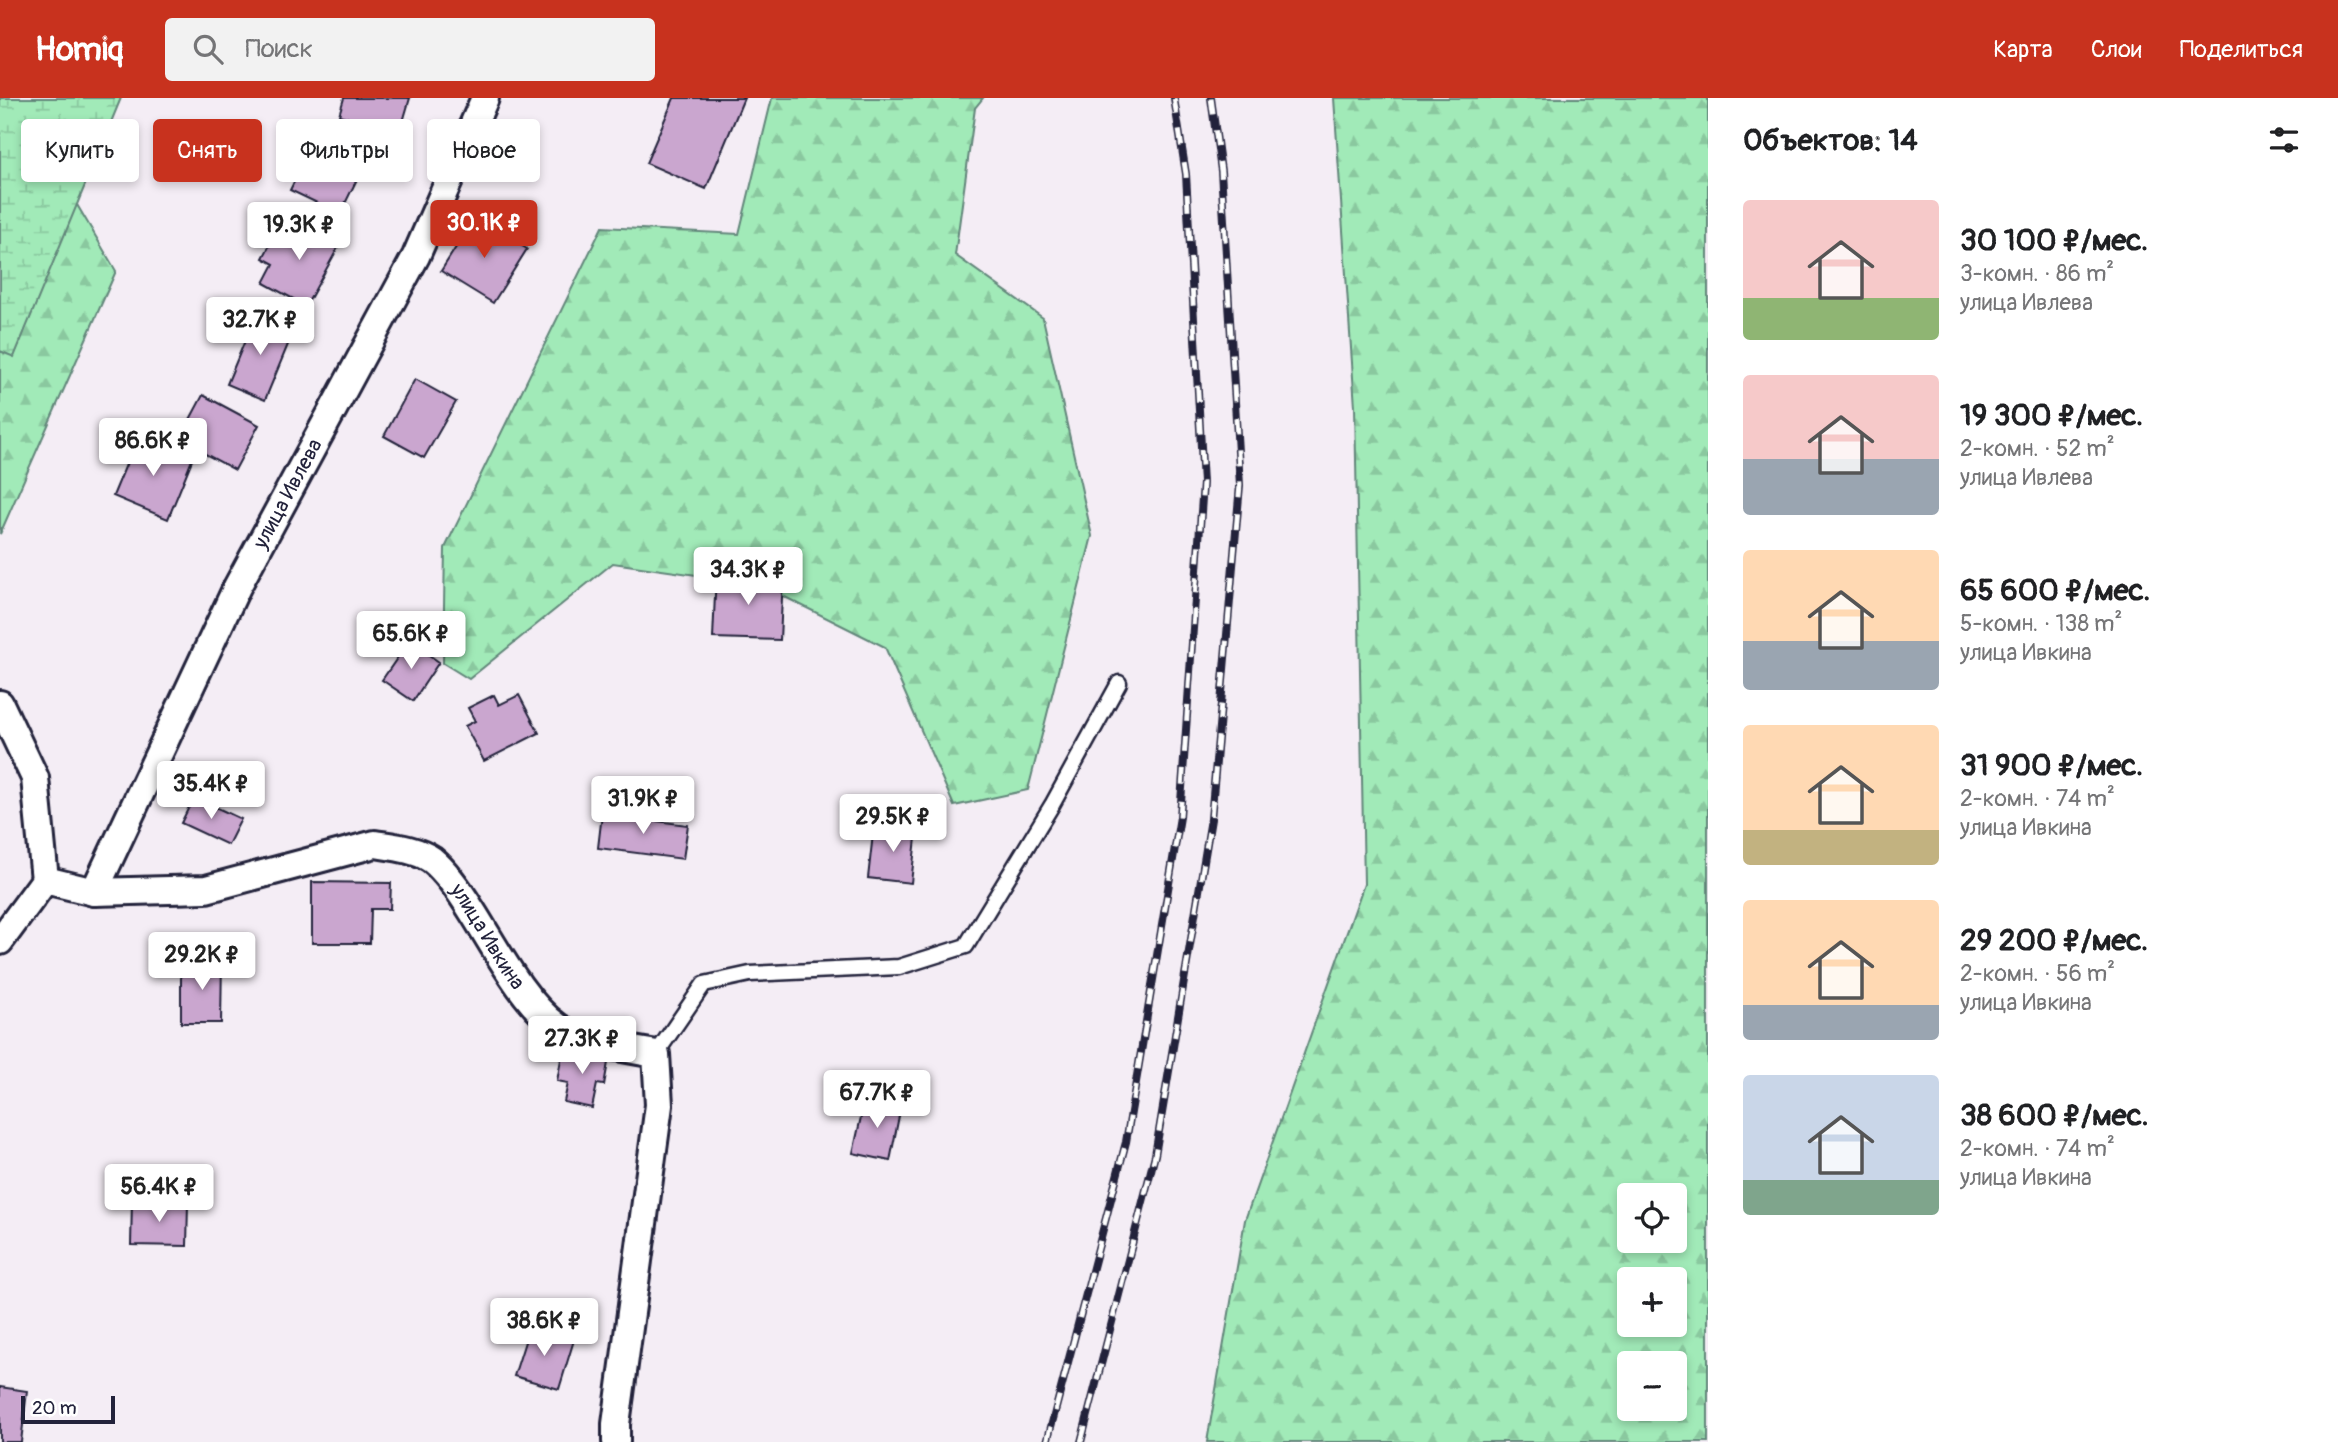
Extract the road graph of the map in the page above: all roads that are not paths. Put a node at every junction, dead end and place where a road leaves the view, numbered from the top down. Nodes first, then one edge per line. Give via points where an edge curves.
1 (485, 98) edge
2 (1119, 683) dead end
3 (0, 704) edge
4 (45, 880) junction
5 (94, 892) junction
6 (0, 941) edge
7 (656, 1054) junction
8 (617, 1442) edge

1 - 5 street, улица Ивлева via 416,256 237,587
2 - 7 lane via 966,946 899,967 750,974 704,984
3 - 4 street via 35,778
4 - 5 street, улица Ивкина
4 - 6 street
5 - 7 street, улица Ивкина via 206,889 375,844 401,848 431,860 459,890 540,1013 561,1030
7 - 8 street via 659,1105 617,1410

